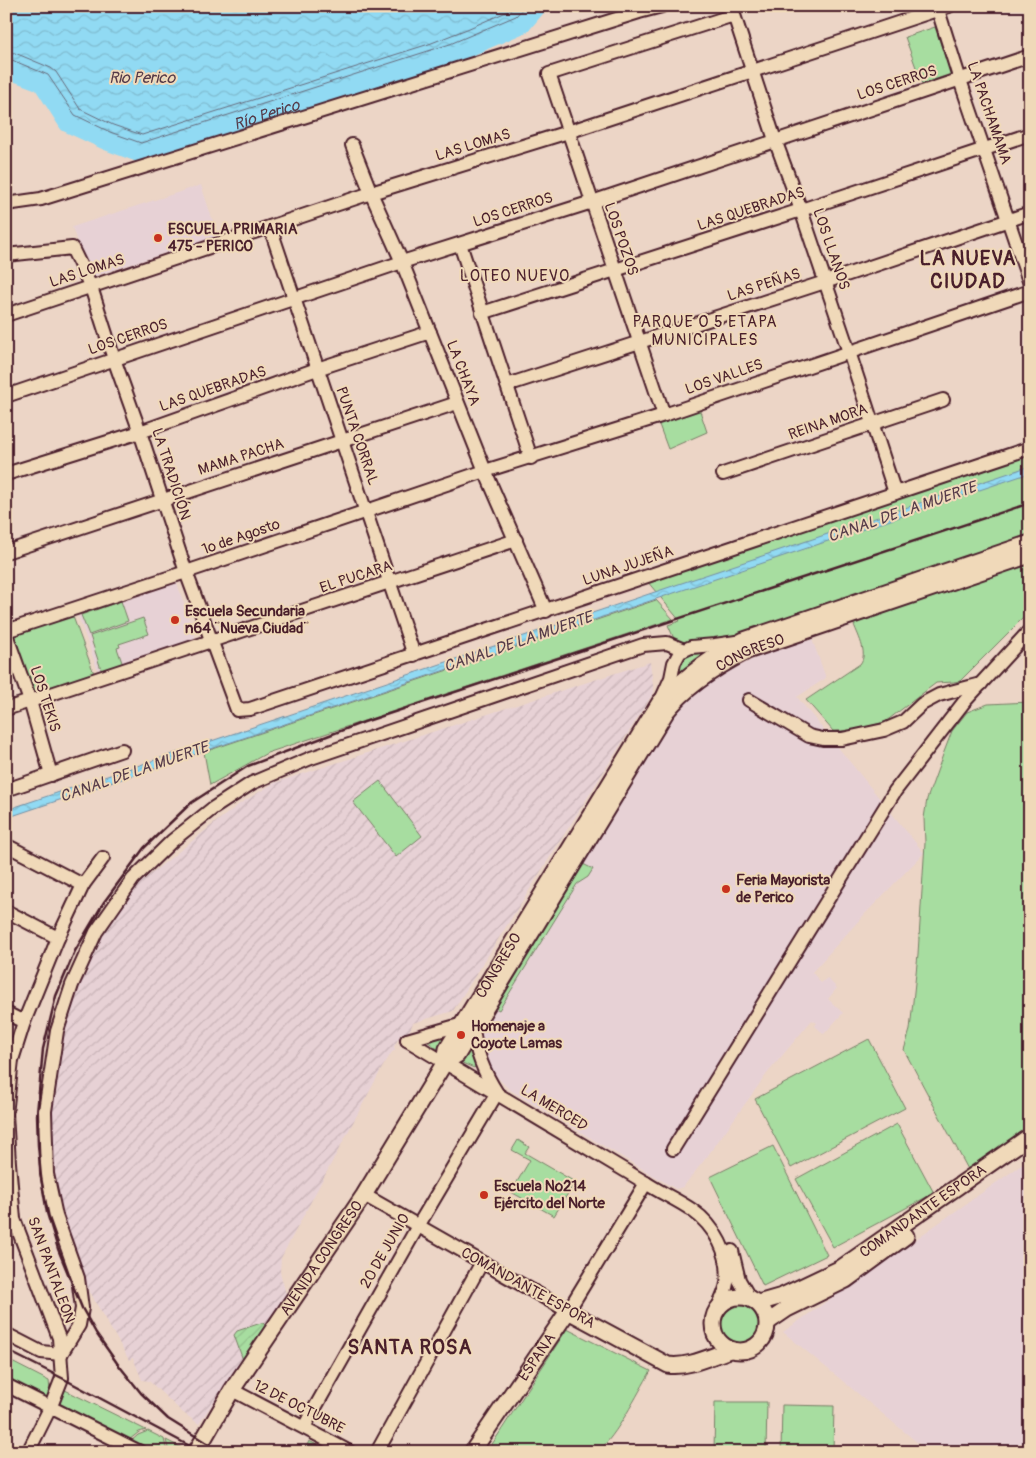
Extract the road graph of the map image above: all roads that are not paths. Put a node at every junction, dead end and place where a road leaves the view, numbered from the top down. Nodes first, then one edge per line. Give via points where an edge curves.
1 (662, 6) edge
2 (943, 8) edge
3 (735, 10) edge
4 (1030, 56) edge
5 (752, 71) junction
6 (960, 80) junction
7 (568, 132) junction
8 (1030, 134) edge
9 (775, 140) junction
10 (352, 145) dead end
11 (984, 149) junction
12 (371, 193) junction
13 (592, 202) junction
14 (6, 204) edge
15 (801, 210) junction
16 (1030, 213) edge
17 (1008, 220) junction
18 (270, 227) junction
19 (460, 244) junction
20 (6, 255) edge
21 (402, 262) junction
22 (615, 271) junction
23 (825, 282) junction
24 (1030, 284) edge
25 (91, 286) junction
26 (1030, 291) edge
27 (294, 298) junction
28 (482, 313) junction
29 (6, 315) edge
30 (430, 332) junction
31 (639, 341) junction
32 (849, 352) junction
33 (114, 360) junction
34 (317, 369) junction
35 (507, 385) junction
36 (6, 396) edge
37 (943, 400) dead end
38 (457, 403) junction
39 (664, 415) junction
40 (872, 424) junction
41 (140, 432) junction
42 (342, 442) junction
43 (1030, 448) edge
44 (531, 458) junction
45 (485, 471) junction
46 (6, 474) edge
47 (723, 474) dead end
48 (895, 493) junction
49 (162, 500) junction
50 (366, 512) junction
51 (516, 540) junction
52 (1030, 542) edge
53 (6, 552) edge
54 (1030, 555) edge
55 (186, 572) junction
56 (390, 583) junction
57 (546, 611) junction
58 (1030, 630) edge
59 (6, 633) edge
60 (744, 640) junction
61 (211, 642) junction
62 (684, 650) junction
63 (414, 655) junction
64 (981, 684) junction
65 (749, 700) dead end
66 (30, 701) junction
67 (660, 702) junction
68 (6, 709) edge
69 (237, 710) joint
70 (122, 750) dead end
71 (51, 775) junction
72 (6, 790) edge
73 (6, 845) edge
74 (103, 858) dead end
75 (84, 885) junction
76 (6, 912) edge
77 (58, 938) junction
78 (6, 1013) edge
79 (24, 1022) junction
80 (468, 1026) junction
81 (445, 1062) junction
82 (497, 1093) junction
83 (1030, 1136) edge
84 (1030, 1146) edge
85 (673, 1149) dead end
86 (646, 1183) junction
87 (364, 1195) junction
88 (10, 1217) edge
89 (418, 1226) junction
90 (482, 1262) junction
91 (754, 1300) junction
92 (719, 1305) junction
93 (568, 1311) junction
94 (768, 1322) junction
95 (713, 1330) junction
96 (6, 1334) edge
97 (730, 1350) junction
98 (61, 1354) junction
99 (696, 1361) junction
100 (6, 1385) edge
101 (232, 1390) junction
102 (51, 1406) junction
103 (304, 1427) junction
104 (28, 1452) edge
105 (140, 1452) edge
106 (196, 1452) edge
107 (350, 1452) edge
108 (377, 1452) edge
109 (472, 1452) edge

1 - 14 street via 41,199
2 - 5 street, LAS LOMAS
2 - 6 street, LA PACHAMAMA
3 - 5 street, LOS LLANOS
3 - 7 street, LOS POZOS via 549,74
4 - 6 street, LOS CERROS
5 - 7 street, LAS LOMAS
5 - 9 street, LOS LLANOS
6 - 9 street, LOS CERROS
6 - 11 street, LA PACHAMAMA
7 - 12 street, LAS LOMAS
7 - 13 street, LOS POZOS
8 - 11 street, LAS QUEBRADAS
9 - 13 street, LOS CERROS
9 - 15 street, LOS LLANOS
10 - 12 street, LA CHAYA
11 - 15 street, LAS QUEBRADAS
11 - 17 street, LA PACHAMAMA
12 - 18 street, LAS LOMAS
12 - 21 street, LA CHAYA
13 - 19 street, LOS CERROS
13 - 22 street, LOS POZOS
15 - 22 street, LAS QUEBRADAS
15 - 23 street, LOS LLANOS
16 - 17 street, LAS PEÑAS
17 - 23 street, LAS PEÑAS
17 - 24 street, LA PACHAMAMA
18 - 25 street, LAS LOMAS
18 - 27 street, PUNTA CORRAL
19 - 21 street, LOS CERROS
19 - 28 street
20 - 25 street, LA TRADICIÓN via 72,248
21 - 27 street, LOS CERROS
21 - 30 street, LA CHAYA
22 - 28 street, LAS QUEBRADAS
22 - 31 street, LOS POZOS
23 - 31 street, LAS PEÑAS
23 - 32 street, LOS LLANOS
25 - 29 street, LAS LOMAS
25 - 33 street, LA TRADICIÓN
26 - 32 street, LOS VALLES
27 - 33 street, LOS CERROS
27 - 34 street, PUNTA CORRAL
28 - 35 street
30 - 34 street, LAS QUEBRADAS
30 - 38 street, LA CHAYA
31 - 35 street, LAS PEÑAS
31 - 39 street, LOS POZOS
32 - 39 street, LOS VALLES
32 - 40 street, LOS LLANOS
33 - 36 street, LOS CERROS
33 - 41 street, LA TRADICIÓN
34 - 41 street, LAS QUEBRADAS
34 - 42 street, PUNTA CORRAL
35 - 44 street
37 - 40 street, REINA MORA
38 - 42 street, MAMA PACHA
38 - 45 street, LA CHAYA
39 - 44 street, LOS VALLES
40 - 47 street, REINA MORA
40 - 48 street, LOS LLANOS
41 - 46 street, LAS QUEBRADAS
41 - 49 street, LA TRADICIÓN
42 - 49 street, MAMA PACHA
42 - 50 street, PUNTA CORRAL
43 - 48 street, LUNA JUJEÑA
44 - 45 street, LOS VALLES
45 - 50 street, 1º de Agosto
45 - 51 street, LA CHAYA
48 - 57 street, LUNA JUJEÑA
49 - 53 street, MAMA PACHA
49 - 55 street, LA TRADICIÓN
50 - 55 street, 1º de Agosto
50 - 56 street, PUNTA CORRAL
51 - 56 street, EL PUCARA
51 - 57 street, LA CHAYA
52 - 60 main road, CONGRESO
54 - 80 main road, CONGRESO via 747,651 721,665 684,693 666,712
55 - 59 street, 1º de Agosto
55 - 61 street, LA TRADICIÓN
56 - 61 street, EL PUCARA
56 - 63 street, PUNTA CORRAL
57 - 63 street, LUNA JUJEÑA
58 - 64 street
59 - 66 street, LOS TEKIS
60 - 62 street
60 - 67 main road, CONGRESO via 698,667
61 - 66 street, EL PUCARA
61 - 69 street, LA TRADICIÓN
62 - 67 street via 674,663
62 - 98 street via 667,643 643,645 310,758 252,783 212,809 172,841 133,879 96,932 72,985 57,1031 45,1111 47,1174 56,1216 78,1278 82,1308 80,1325
63 - 69 street, LUNA JUJEÑA via 250,709
64 - 65 street via 939,695 922,704 903,722 884,730 842,739 809,736
64 - 85 street via 894,791
66 - 68 street, EL PUCARA
66 - 71 street, LOS TEKIS
67 - 80 main road, CONGRESO
70 - 71 street
71 - 72 street
73 - 75 street
74 - 75 street, SAN PANTALEON
75 - 77 street, SAN PANTALEON
76 - 77 street
77 - 79 street, SAN PANTALEON
78 - 79 street
79 - 88 street, SAN PANTALEON via 12,1060 6,1114
80 - 81 main road, CONGRESO via 457,1055
80 - 81 street, LA MERCED via 407,1040
80 - 82 street via 485,1075
81 - 82 street, LA MERCED
81 - 87 main road, AVENIDA CONGRESO
82 - 86 street, LA MERCED
82 - 89 street, 20 DE JUNIO
83 - 91 main road, COMANDANTE ESPORA via 841,1268 782,1296
84 - 94 main road, COMANDANTE ESPORA via 846,1280
86 - 91 street via 661,1186 693,1202 714,1218 732,1250 739,1280
86 - 92 street via 691,1209 704,1219 719,1239 727,1266 727,1283
86 - 93 street, ESPAÑA
87 - 89 street, COMANDANTE ESPORA
87 - 101 main road, AVENIDA CONGRESO
88 - 98 street, SAN PANTALEON via 59,1338
89 - 90 street, COMANDANTE ESPORA
89 - 103 street, 20 DE JUNIO
90 - 93 street, COMANDANTE ESPORA
90 - 108 street
91 - 92 main road via 738,1296
91 - 94 main road via 765,1312
92 - 95 main road via 712,1321
93 - 99 main road, COMANDANTE ESPORA via 668,1365 686,1365
93 - 109 main road, ESPAÑA
94 - 97 main road via 766,1333 752,1348
95 - 97 main road via 716,1339
95 - 99 main road
96 - 98 street via 41,1352
97 - 99 main road, COMANDANTE ESPORA
98 - 102 street, SAN PANTALEON via 62,1378
100 - 102 street
101 - 103 street, 12 DE OCTUBRE
101 - 106 main road, AVENIDA CONGRESO
102 - 104 street
102 - 105 street
103 - 107 street, 12 DE OCTUBRE

